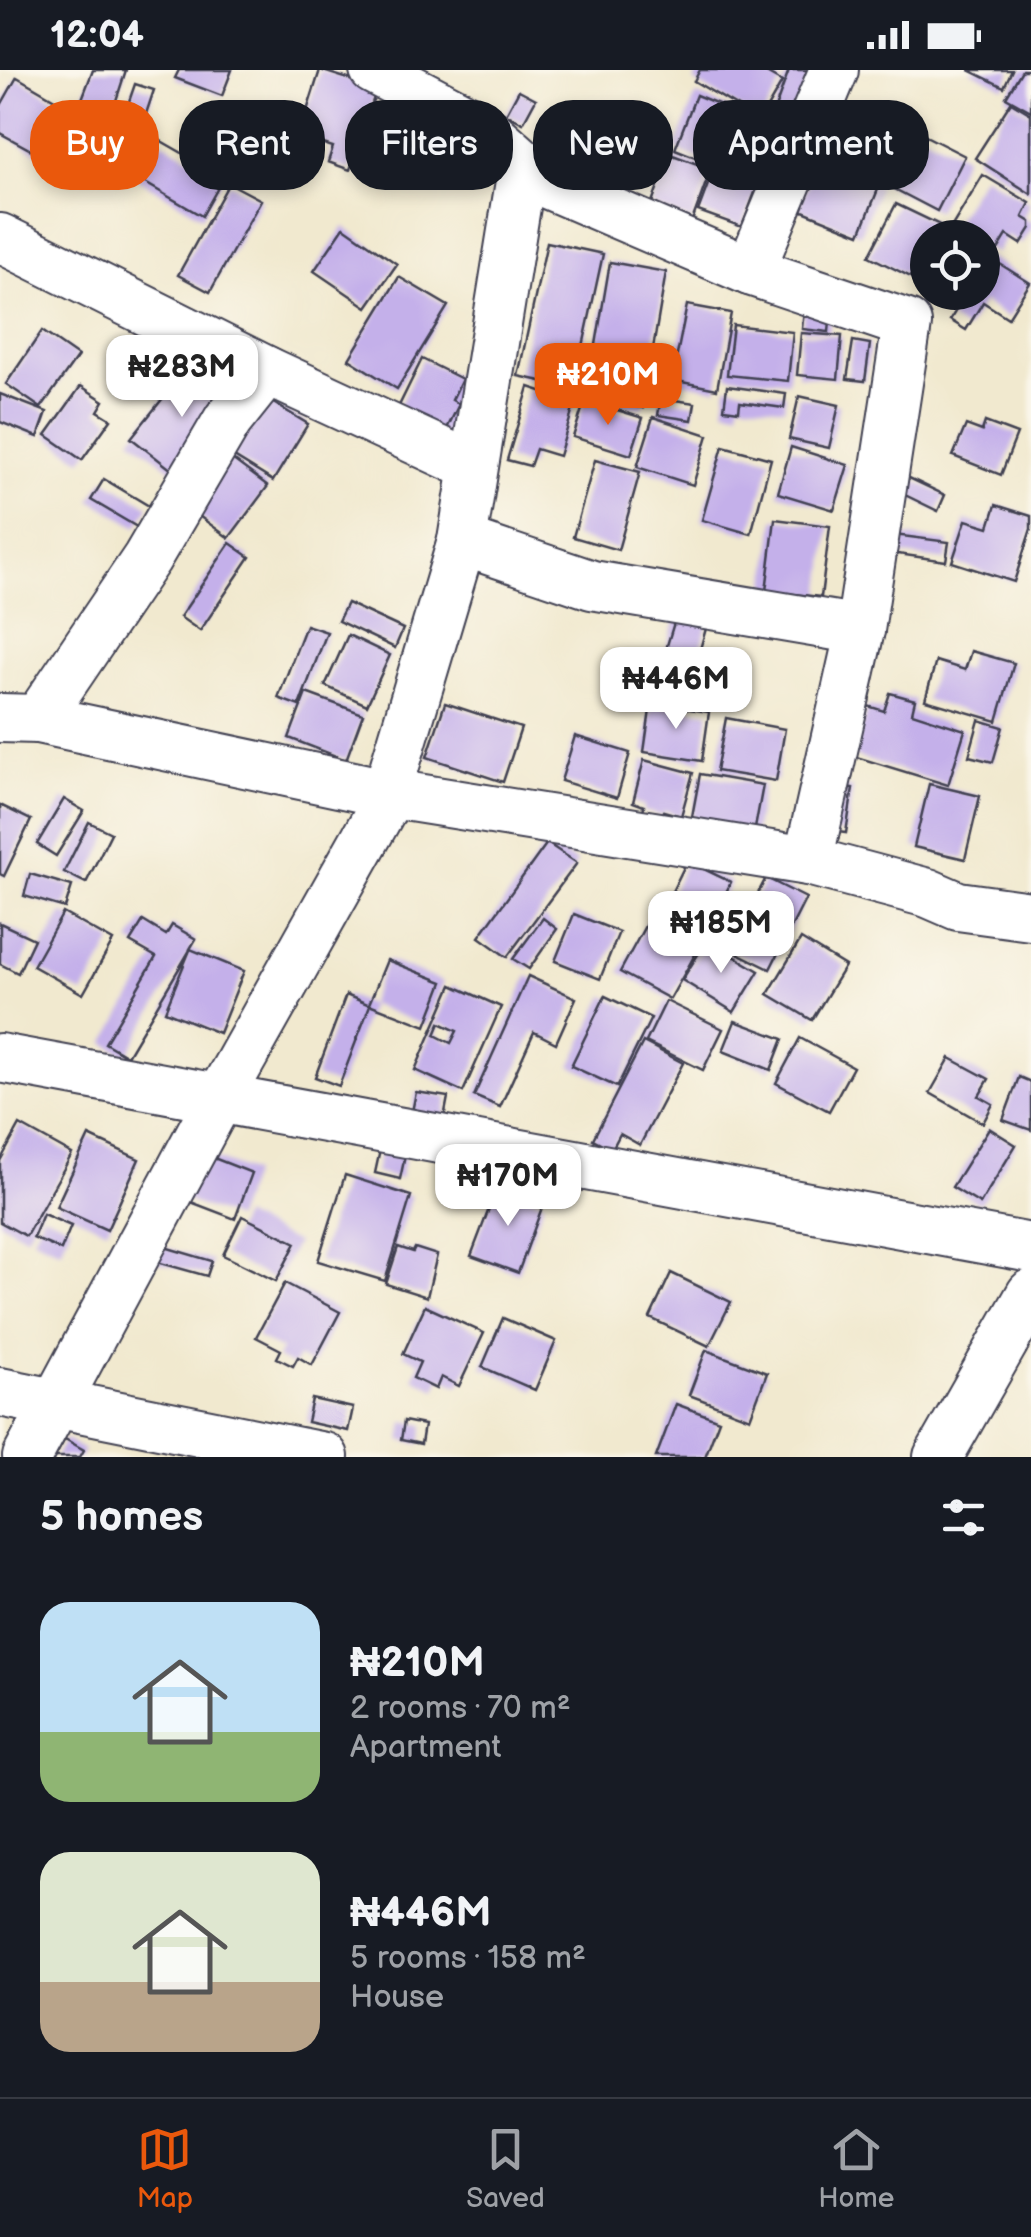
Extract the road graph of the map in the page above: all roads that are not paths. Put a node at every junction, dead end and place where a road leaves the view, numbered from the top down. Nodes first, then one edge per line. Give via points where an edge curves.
1 (374, 70) edge
2 (834, 70) edge
3 (529, 184) junction
4 (0, 238) edge
5 (750, 271) junction
6 (267, 371) junction
7 (472, 466) junction
8 (462, 541) junction
9 (860, 630) junction
10 (19, 719) edge
11 (386, 793) junction
12 (808, 862) junction
13 (1031, 916) edge
14 (0, 1058) edge
15 (219, 1099) junction
16 (1031, 1248) edge
17 (1031, 1294) edge
18 (0, 1392) edge
19 (56, 1402) junction
20 (26, 1457) edge
21 (324, 1457) edge
22 (938, 1457) edge

1 - 3 street via 482,127
2 - 5 street
3 - 5 street
3 - 7 street
4 - 6 street
5 - 9 street via 907,324
6 - 7 street
6 - 10 street via 228,420 147,558
7 - 8 street
8 - 9 street via 592,585
8 - 11 street
9 - 12 street
10 - 11 street
11 - 12 street
11 - 15 street
12 - 13 street via 958,906
14 - 15 street
15 - 16 street
15 - 19 street
17 - 22 street
18 - 19 street
19 - 20 street
19 - 21 street

